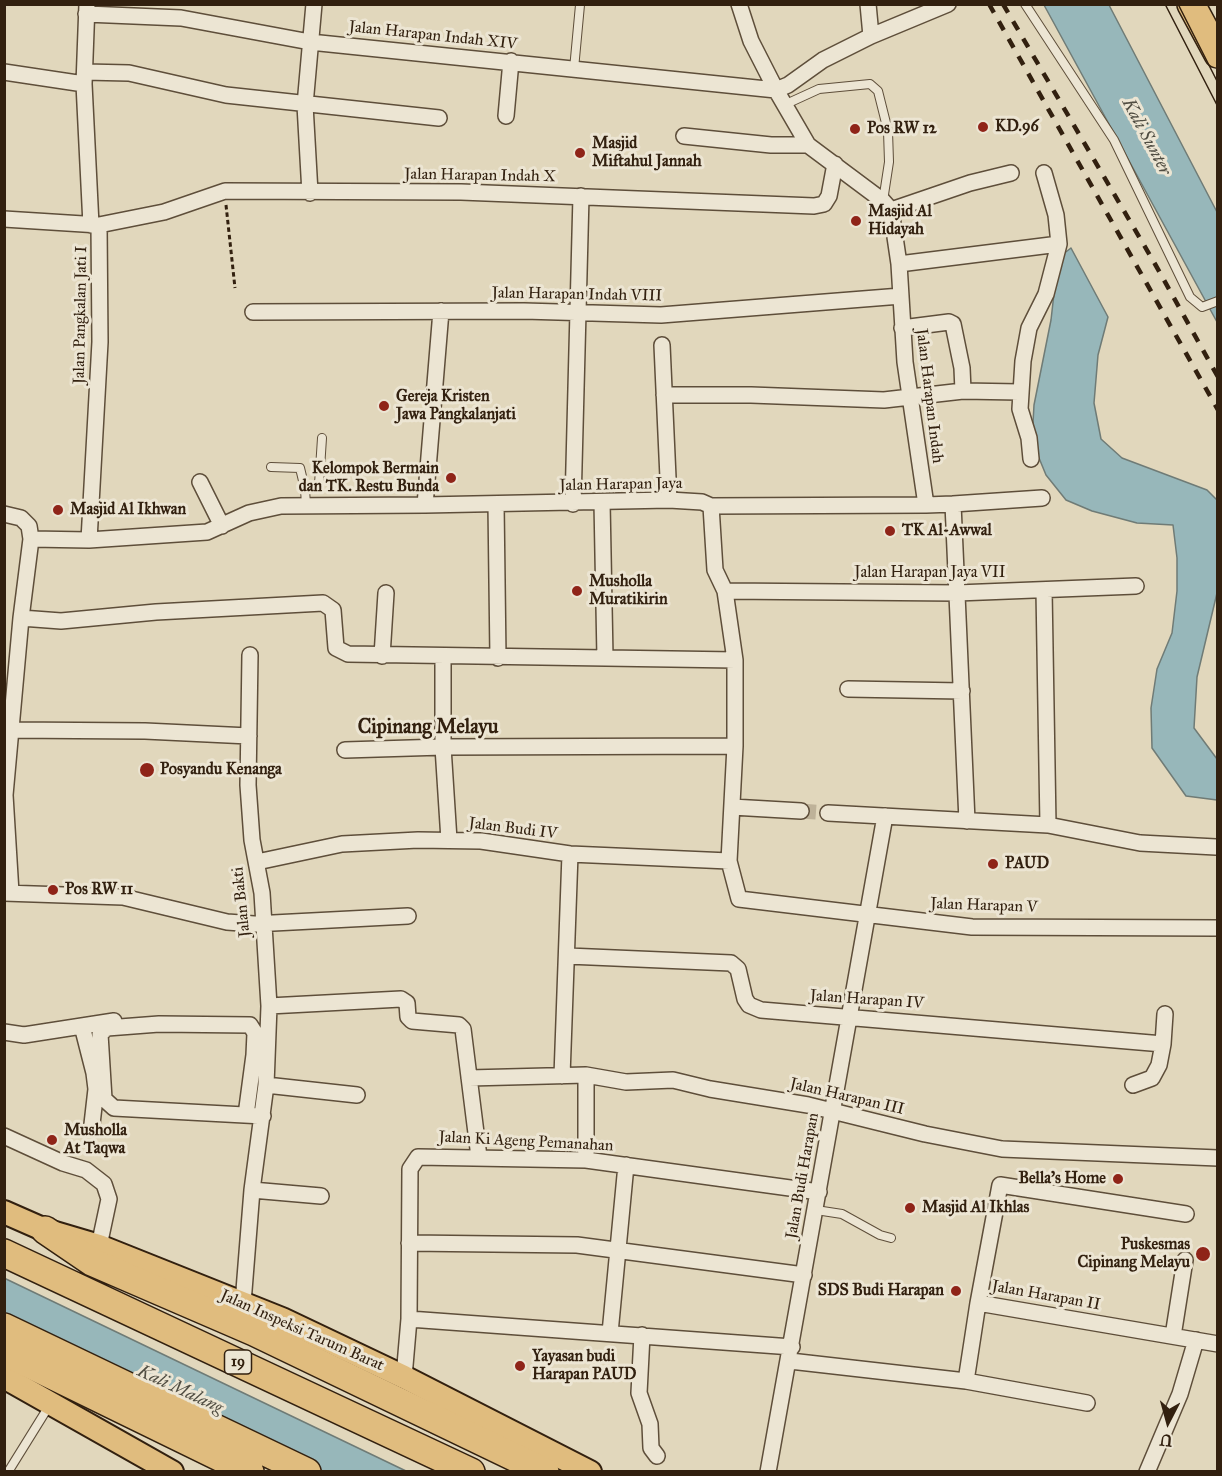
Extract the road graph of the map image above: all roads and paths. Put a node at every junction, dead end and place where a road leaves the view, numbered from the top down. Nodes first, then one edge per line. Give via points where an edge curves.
1 (314, 4) edge
2 (739, 4) edge
3 (868, 4) edge
4 (948, 4) edge
5 (1025, 4) edge
6 (1191, 4) edge
7 (580, 5) edge
8 (87, 9) edge
9 (180, 11) edge
10 (871, 36) junction
11 (310, 42) junction
12 (1218, 54) edge
13 (511, 61) junction
14 (574, 69) junction
15 (4, 72) edge
16 (84, 78) junction
17 (782, 87) junction
18 (305, 105) junction
19 (784, 105) junction
20 (506, 116) dead end
21 (439, 118) dead end
22 (684, 136) dead end
23 (808, 145) junction
24 (835, 164) junction
25 (1011, 173) dead end
26 (1044, 173) dead end
27 (225, 191) junction
28 (310, 193) junction
29 (580, 196) junction
30 (887, 205) junction
31 (4, 219) edge
32 (95, 225) junction
33 (1059, 244) junction
34 (899, 264) junction
35 (234, 288) dead end
36 (901, 296) junction
37 (1218, 301) edge
38 (441, 311) junction
39 (252, 312) dead end
40 (578, 312) junction
41 (902, 328) junction
42 (662, 345) dead end
43 (963, 391) junction
44 (1019, 392) junction
45 (664, 395) junction
46 (910, 397) junction
47 (322, 438) dead end
48 (1031, 459) dead end
49 (271, 467) dead end
50 (200, 482) dead end
51 (306, 497) junction
52 (1042, 498) dead end
53 (669, 500) junction
54 (602, 502) junction
55 (496, 504) junction
56 (573, 504) junction
57 (953, 504) junction
58 (926, 505) junction
59 (424, 506) junction
60 (711, 506) junction
61 (4, 514) edge
62 (222, 526) junction
63 (31, 539) junction
64 (89, 540) junction
65 (1136, 586) dead end
66 (1044, 590) junction
67 (725, 591) junction
68 (957, 592) junction
69 (386, 593) dead end
70 (21, 618) junction
71 (249, 655) dead end
72 (382, 656) junction
73 (443, 657) junction
74 (498, 658) junction
75 (605, 658) junction
76 (735, 660) junction
77 (848, 689) dead end
78 (962, 691) junction
79 (8, 722) edge
80 (249, 736) junction
81 (735, 746) junction
82 (443, 747) junction
83 (345, 750) dead end
84 (732, 807) junction
85 (801, 811) tunnel mouth
86 (828, 813) tunnel mouth
87 (885, 816) junction
88 (967, 821) junction
89 (1048, 825) junction
90 (449, 840) junction
91 (1216, 847) edge
92 (570, 854) junction
93 (729, 861) junction
94 (257, 862) junction
95 (8, 893) edge
96 (408, 916) dead end
97 (867, 916) junction
98 (263, 924) junction
99 (1218, 928) edge
100 (568, 956) junction
101 (269, 1010) junction
102 (1165, 1014) dead end
103 (850, 1016) junction
104 (82, 1026) junction
105 (4, 1032) edge
106 (1163, 1044) junction
107 (586, 1075) junction
108 (562, 1076) junction
109 (470, 1078) junction
110 (266, 1085) junction
111 (1133, 1085) dead end
112 (357, 1095) dead end
113 (833, 1111) junction
114 (246, 1115) junction
115 (262, 1116) junction
116 (92, 1124) dead end
117 (4, 1136) edge
118 (479, 1157) junction
119 (1218, 1158) edge
120 (586, 1160) junction
121 (626, 1165) junction
122 (252, 1190) junction
123 (819, 1192) junction
124 (321, 1196) dead end
125 (816, 1210) junction
126 (4, 1212) edge
127 (1186, 1214) dead end
128 (45, 1230) junction
129 (891, 1238) dead end
130 (409, 1243) junction
131 (99, 1246) junction
132 (616, 1249) junction
133 (4, 1253) edge
134 (1185, 1260) dead end
135 (804, 1275) junction
136 (978, 1303) junction
137 (243, 1304) junction
138 (409, 1319) junction
139 (4, 1327) edge
140 (610, 1333) junction
141 (642, 1335) junction
142 (1173, 1336) junction
143 (1196, 1341) junction
144 (1218, 1344) edge
145 (4, 1352) edge
146 (791, 1354) junction
147 (4, 1377) edge
148 (404, 1377) junction
149 (966, 1381) junction
150 (51, 1402) junction
151 (1087, 1404) dead end
152 (657, 1456) dead end
153 (8, 1472) edge
154 (172, 1472) edge
155 (250, 1472) edge
156 (307, 1472) edge
157 (471, 1472) edge
158 (545, 1472) edge
159 (590, 1472) edge
160 (768, 1472) edge
161 (1147, 1472) edge

1 - 11 street
2 - 17 street via 751,40
3 - 10 street
4 - 10 street
5 - 37 lane via 1114,140 1190,297 1202,307
6 - 12 highway
7 - 14 lane
8 - 9 street, Jalan Harapan Indah XIV
8 - 16 street, Jalan Pangkalan Jati I
9 - 11 street, Jalan Harapan Indah XIV
10 - 17 street via 823,60
11 - 13 street, Jalan Harapan Indah XIV
11 - 18 street
13 - 14 street, Jalan Harapan Indah XIV
13 - 20 street
14 - 17 street, Jalan Harapan Indah XIV
15 - 16 street
16 - 18 street via 129,73 195,90
16 - 32 street, Jalan Pangkalan Jati I
17 - 19 street
18 - 21 street
18 - 28 street
19 - 23 street
19 - 30 lane via 819,89 870,84 878,91 888,131
22 - 23 street
23 - 24 street
24 - 29 street, Jalan Harapan Indah X via 829,196 824,204 814,206
24 - 30 street
25 - 30 street
26 - 33 street via 1056,215
27 - 28 street, Jalan Harapan Indah X
27 - 32 street, Jalan Harapan Indah X via 164,212
27 - 35 path
28 - 29 street, Jalan Harapan Indah X
29 - 40 street
30 - 34 street, Jalan Harapan Indah
31 - 32 street, Jalan Harapan Indah X
32 - 64 street, Jalan Pangkalan Jati I via 100,342
33 - 34 street
33 - 44 street via 1046,294 1029,328
34 - 36 street, Jalan Harapan Indah
36 - 40 street, Jalan Harapan Indah VIII via 661,315
36 - 41 street, Jalan Harapan Indah
38 - 39 street, Jalan Harapan Indah VIII
38 - 40 street, Jalan Harapan Indah VIII
38 - 59 street
40 - 56 street
41 - 43 street via 953,324
41 - 46 street, Jalan Harapan Indah
42 - 45 street
43 - 44 street
43 - 46 street
44 - 48 street
45 - 46 street via 884,400
45 - 53 street
46 - 58 street, Jalan Harapan Indah
47 - 51 lane via 319,484
49 - 51 lane via 300,468
50 - 62 street
51 - 59 street, Jalan Harapan Jaya
51 - 62 street, Jalan Harapan Jaya via 264,508
52 - 57 street
53 - 54 street, Jalan Harapan Jaya
53 - 60 street, Jalan Harapan Jaya
54 - 56 street, Jalan Harapan Jaya
54 - 75 street
55 - 56 street, Jalan Harapan Jaya
55 - 59 street, Jalan Harapan Jaya
55 - 74 street
57 - 58 street
57 - 68 street
58 - 60 street, Jalan Harapan Jaya
60 - 67 street via 715,570
61 - 63 street via 21,518 29,526
62 - 64 street, Jalan Harapan Jaya via 207,532
63 - 64 street
63 - 70 street
65 - 66 street, Jalan Harapan Jaya VII
66 - 68 street, Jalan Harapan Jaya VII
66 - 89 street
67 - 68 street, Jalan Harapan Jaya VII
67 - 76 street
68 - 78 street
69 - 72 street
70 - 72 street via 61,621 323,603 333,610 339,652
70 - 79 street
71 - 80 street, Jalan Bakti
72 - 73 street
73 - 74 street
73 - 82 street
74 - 75 street
75 - 76 street
76 - 81 street
77 - 78 street
78 - 88 street
79 - 80 street
79 - 95 street
80 - 94 street, Jalan Bakti via 248,785
81 - 82 street
81 - 84 street
82 - 83 street
82 - 90 street
84 - 85 street
84 - 93 street
86 - 87 street
87 - 88 street
87 - 97 street, Jalan Budi Harapan
88 - 89 street
89 - 91 street via 1140,843
90 - 92 street, Jalan Budi IV
90 - 94 street, Jalan Budi IV via 362,842
92 - 93 street, Jalan Budi IV
92 - 100 street
93 - 97 street, Jalan Harapan V via 736,896 749,902
94 - 98 street, Jalan Bakti
95 - 98 street via 123,897 226,922
96 - 98 street
97 - 99 street, Jalan Harapan V via 972,927
97 - 103 street, Jalan Budi Harapan
98 - 101 street, Jalan Bakti
100 - 103 street, Jalan Harapan IV via 731,963 738,969 749,1005 761,1010
100 - 108 street
101 - 104 street
101 - 109 street via 404,999 409,1020 453,1024 463,1029
101 - 110 street, Jalan Bakti
102 - 106 street
103 - 106 street, Jalan Harapan IV
103 - 113 street, Jalan Budi Harapan
104 - 105 street via 24,1035
104 - 116 street via 96,1089
106 - 111 street via 1152,1078
107 - 108 street, Jalan Harapan III
107 - 113 street, Jalan Harapan III via 626,1082 673,1080
107 - 120 street
108 - 109 street, Jalan Harapan III
109 - 118 street
110 - 112 street
110 - 115 street, Jalan Bakti
113 - 119 street, Jalan Harapan III via 1002,1149
113 - 123 street, Jalan Budi Harapan
114 - 114 street via 139,1111 108,1105 102,1085 100,1035 107,1028 159,1024 250,1025 255,1033
114 - 115 street
115 - 122 street, Jalan Bakti
117 - 131 street via 86,1170 104,1184 109,1199
118 - 120 street, Jalan Ki Ageng Pemanahan
118 - 130 street, Jalan Ki Ageng Pemanahan via 428,1155 414,1160 410,1169
120 - 121 street, Jalan Ki Ageng Pemanahan
121 - 123 street, Jalan Ki Ageng Pemanahan
121 - 132 street
122 - 124 street
122 - 137 street, Jalan Bakti
123 - 125 street, Jalan Budi Harapan
125 - 129 lane via 842,1214
125 - 135 street, Jalan Budi Harapan
126 - 128 main road, Jalan Inspeksi Tarum Barat
127 - 136 street via 1000,1185
128 - 131 main road, Jalan Inspeksi Tarum Barat
128 - 158 highway via 92,1262 254,1332
130 - 132 street
130 - 138 street, Jalan Ki Ageng Pemanahan
131 - 137 main road, Jalan Inspeksi Tarum Barat
132 - 135 street
132 - 140 street
133 - 157 highway, 19
134 - 142 street
135 - 146 street, Jalan Budi Harapan
136 - 142 street, Jalan Harapan II
136 - 149 street, Jalan Harapan II
137 - 148 main road, Jalan Inspeksi Tarum Barat
138 - 140 street
138 - 148 street, Jalan Ki Ageng Pemanahan
139 - 156 highway
140 - 141 street
141 - 146 street
141 - 152 street via 639,1393 650,1424 651,1448
142 - 143 street, Jalan Harapan II
143 - 144 street, Jalan Harapan II
143 - 161 street via 1180,1394
145 - 155 highway
146 - 149 street
146 - 160 street, Jalan Budi Harapan
147 - 150 main road
148 - 159 main road, Jalan Inspeksi Tarum Barat
149 - 151 street
150 - 153 lane
150 - 154 main road

